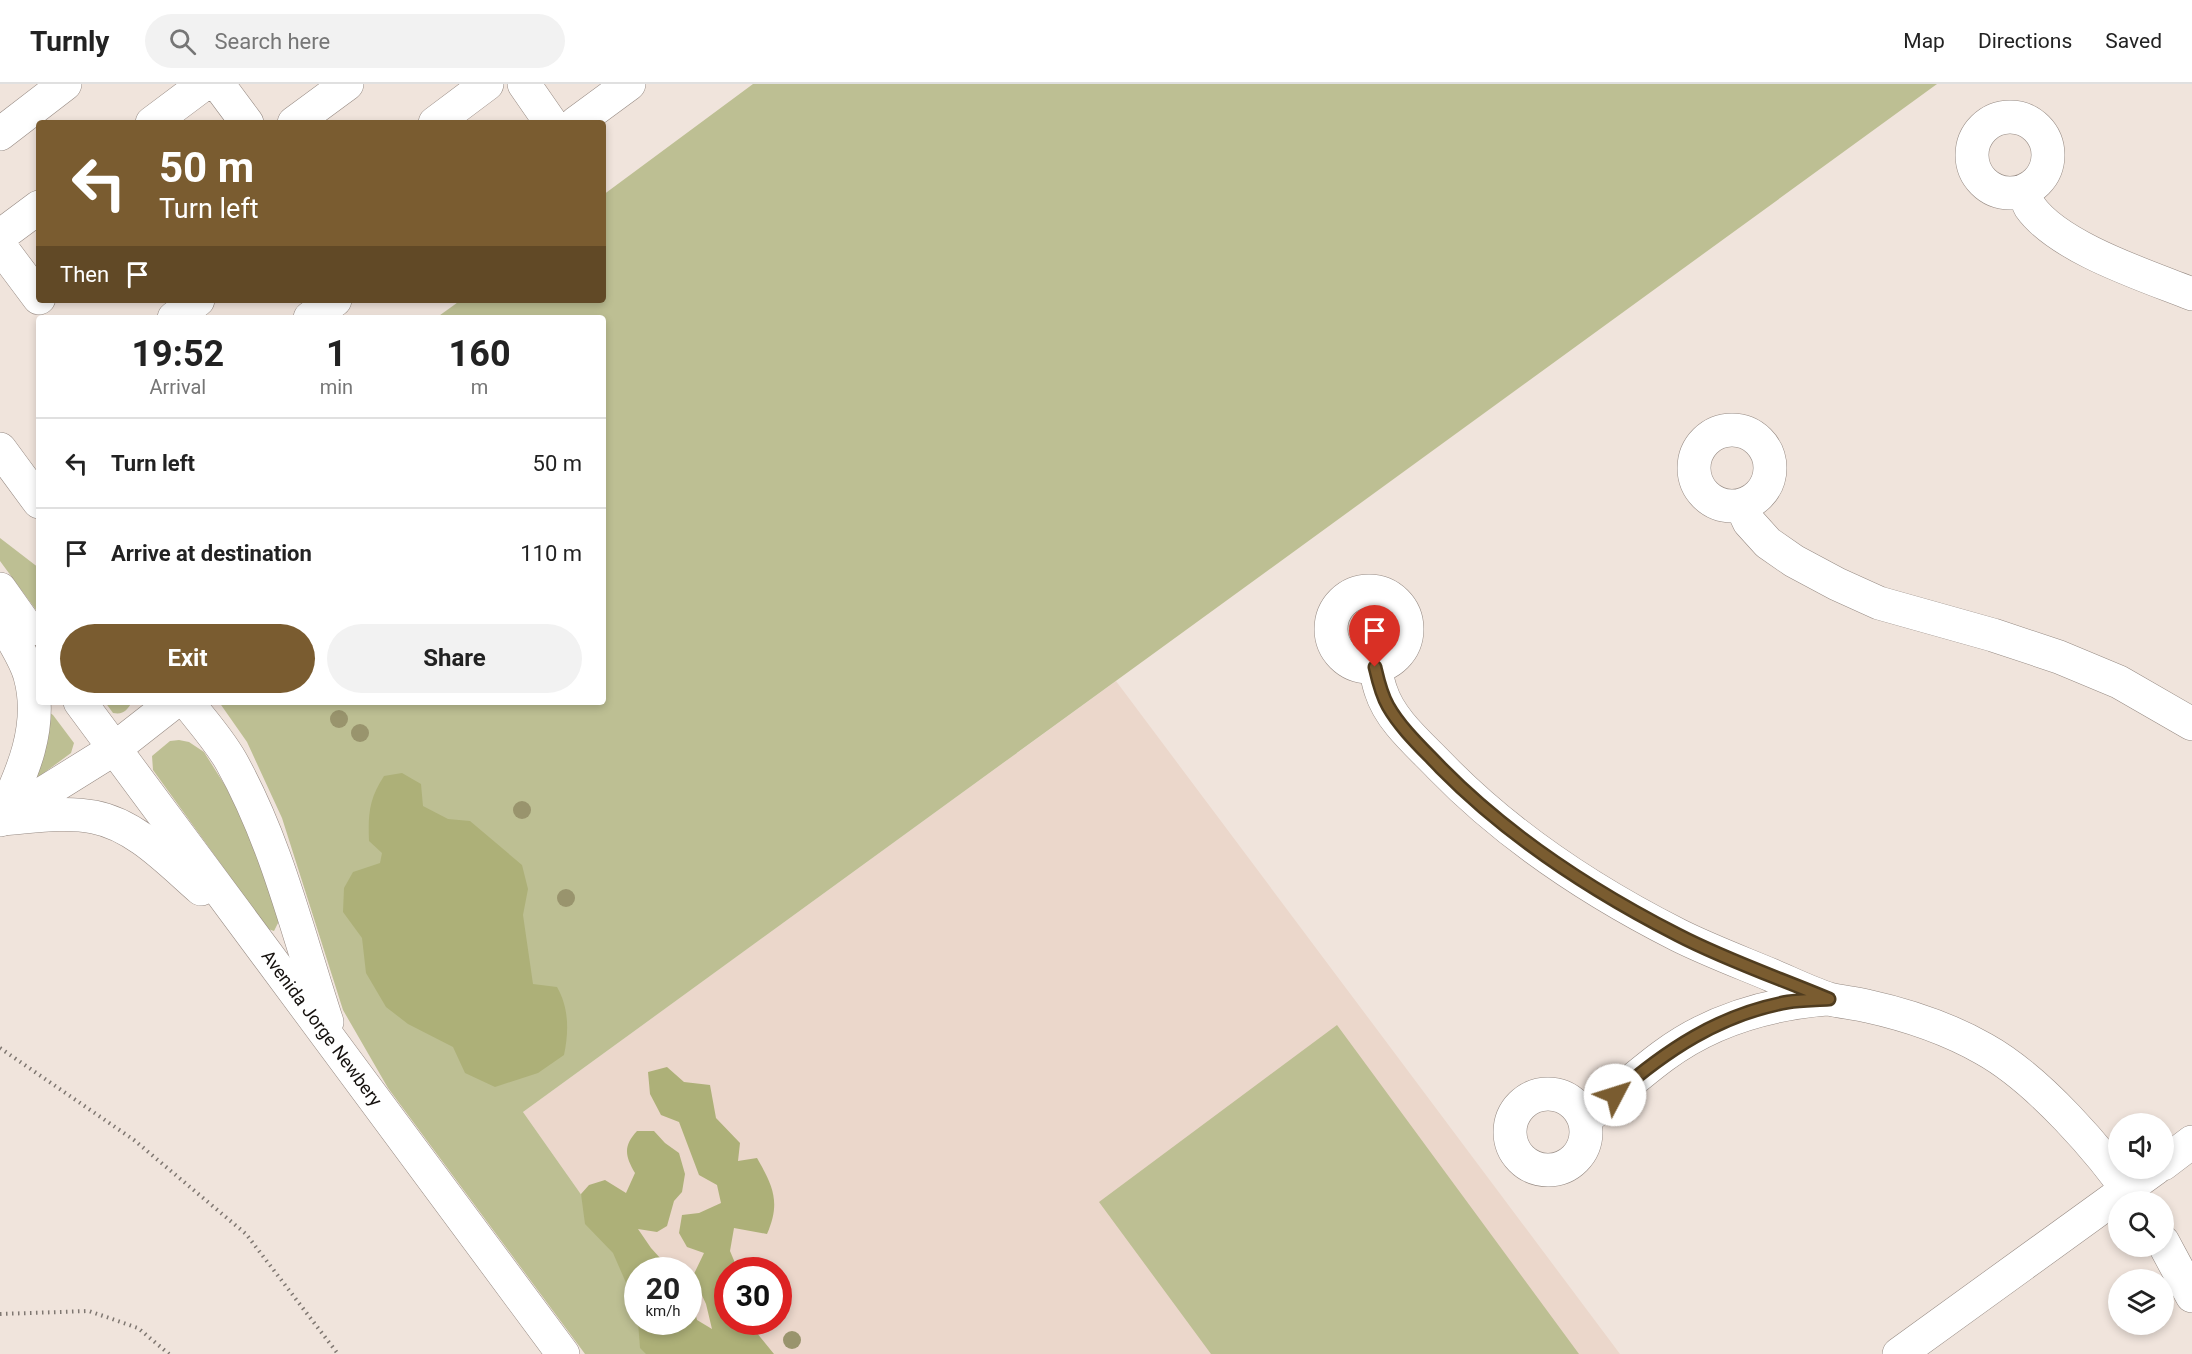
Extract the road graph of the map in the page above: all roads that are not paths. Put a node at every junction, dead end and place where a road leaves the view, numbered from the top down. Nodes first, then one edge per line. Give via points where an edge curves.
1 (65, 84) edge
2 (204, 84) edge
3 (218, 84) edge
4 (346, 84) edge
5 (488, 84) edge
6 (524, 84) edge
7 (629, 84) edge
8 (156, 120) edge
9 (245, 120) edge
10 (298, 120) edge
11 (439, 120) edge
12 (549, 120) edge
13 (580, 120) edge
14 (0, 134) edge
15 (2025, 190) dead end
16 (36, 209) edge
17 (0, 236) edge
18 (0, 246) edge
19 (36, 291) edge
20 (2192, 294) edge
21 (194, 303) edge
22 (331, 303) edge
23 (178, 315) edge
24 (314, 315) edge
25 (0, 449) edge
26 (36, 498) edge
27 (1741, 505) dead end
28 (0, 589) edge
29 (0, 617) edge
30 (36, 640) edge
31 (1375, 667) dead end
32 (82, 705) edge
33 (170, 705) edge
34 (189, 705) edge
35 (2192, 724) edge
36 (114, 749) junction
37 (1, 820) edge
38 (244, 923) junction
39 (1829, 999) junction
40 (335, 1047) junction
41 (1584, 1119) dead end
42 (2192, 1142) edge
43 (2174, 1156) edge
44 (2147, 1179) edge
45 (2128, 1191) edge
46 (2136, 1191) edge
47 (2108, 1213) edge
48 (2171, 1257) edge
49 (2192, 1296) edge
50 (1920, 1348) edge
51 (563, 1354) edge

1 - 14 street
2 - 8 street
3 - 9 street
4 - 10 street
5 - 11 street
6 - 12 street
7 - 13 street
15 - 20 street via 2029,205 2057,232 2084,248
16 - 17 street
18 - 19 street
21 - 23 street
22 - 24 street
25 - 26 street
27 - 35 street via 1749,522 1768,543 1837,584 1879,603 2059,657 2119,682
28 - 30 street
29 - 37 street via 30,675 35,709 24,770
31 - 39 street via 1388,706 1423,749 1465,792 1566,871 1679,935
32 - 36 street, Avenida Jorge Newbery
33 - 36 street
34 - 40 street via 230,759 254,806 278,866
36 - 37 street
36 - 38 street, Avenida Jorge Newbery
37 - 38 street via 76,815 115,823 160,853
38 - 40 street, Avenida Jorge Newbery
39 - 41 street via 1787,1002 1727,1020 1694,1035 1664,1054
39 - 45 street via 1910,1017 1951,1031 1987,1050 2055,1106
40 - 51 street, Avenida Jorge Newbery
42 - 43 street
44 - 46 street
47 - 50 street
48 - 49 street

